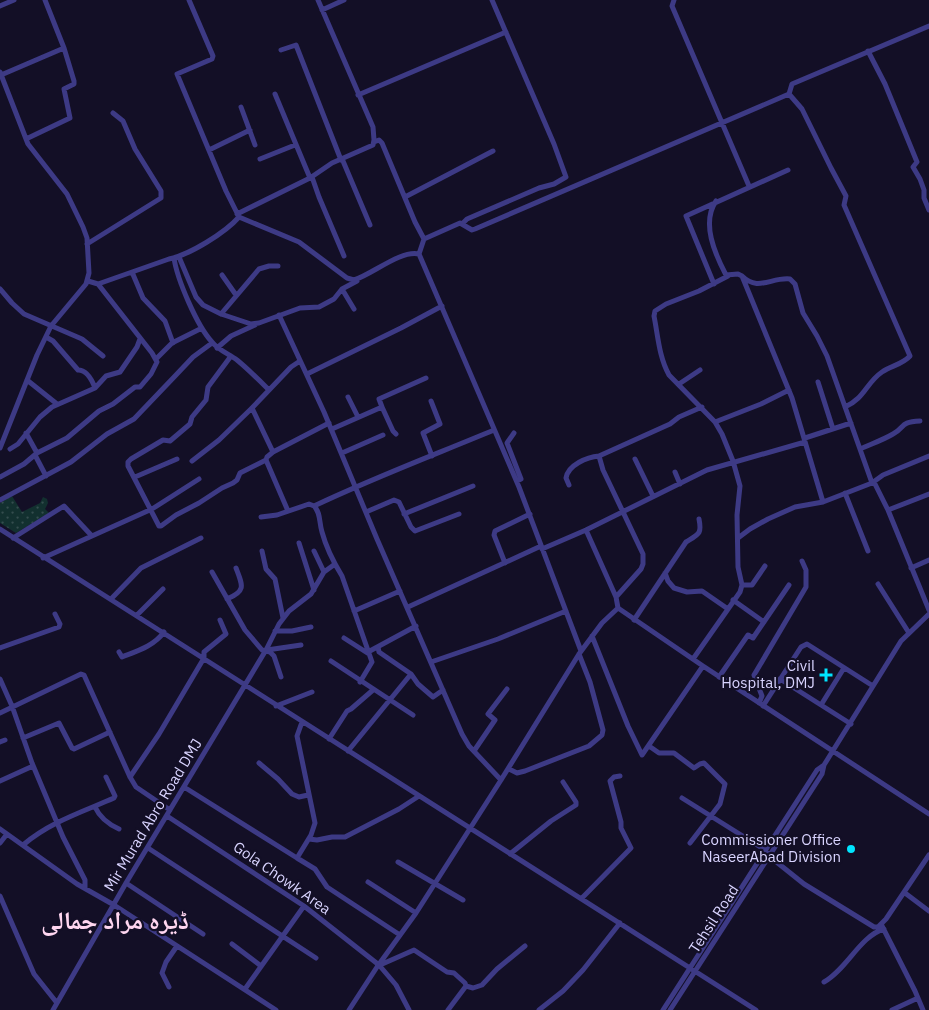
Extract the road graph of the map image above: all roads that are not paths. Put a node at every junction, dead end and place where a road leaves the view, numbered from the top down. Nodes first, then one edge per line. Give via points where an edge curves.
1 (14, 0) edge
2 (46, 0) edge
3 (189, 0) edge
4 (318, 0) edge
5 (344, 0) edge
6 (492, 0) edge
7 (674, 0) edge
8 (0, 6) edge
9 (322, 10) junction
10 (929, 26) edge
11 (506, 32) junction
12 (64, 48) junction
13 (280, 50) dead end
14 (868, 51) junction
15 (1, 74) edge
16 (790, 91) junction
17 (275, 94) dead end
18 (358, 95) junction
19 (241, 107) dead end
20 (113, 113) dead end
21 (722, 124) junction
22 (250, 130) junction
23 (26, 139) junction
24 (374, 142) junction
25 (255, 145) dead end
26 (296, 145) junction
27 (209, 150) junction
28 (493, 151) dead end
29 (260, 159) dead end
30 (341, 160) junction
31 (788, 170) dead end
32 (311, 178) junction
33 (749, 186) junction
34 (404, 197) junction
35 (716, 201) junction
36 (929, 210) edge
37 (238, 216) junction
38 (464, 224) junction
39 (370, 225) dead end
40 (424, 239) junction
41 (87, 244) junction
42 (419, 254) junction
43 (344, 256) dead end
44 (176, 258) junction
45 (278, 266) dead end
46 (132, 272) junction
47 (222, 276) dead end
48 (728, 276) junction
49 (742, 276) junction
50 (88, 281) junction
51 (98, 284) junction
52 (714, 284) junction
53 (0, 289) edge
54 (342, 289) junction
55 (236, 295) junction
56 (442, 306) junction
57 (354, 309) dead end
58 (221, 314) junction
59 (279, 315) junction
60 (256, 324) junction
61 (52, 326) junction
62 (202, 328) junction
63 (46, 337) junction
64 (140, 339) junction
65 (173, 342) junction
66 (212, 343) junction
67 (217, 348) junction
68 (103, 356) dead end
69 (232, 356) junction
70 (156, 359) junction
71 (300, 361) junction
72 (700, 370) dead end
73 (306, 374) junction
74 (426, 378) dead end
75 (27, 380) junction
76 (818, 382) dead end
77 (679, 384) junction
78 (95, 388) junction
79 (268, 389) junction
80 (789, 390) junction
81 (348, 397) dead end
82 (431, 401) dead end
83 (57, 404) junction
84 (382, 406) junction
85 (702, 407) junction
86 (845, 407) junction
87 (252, 408) junction
88 (358, 417) junction
89 (920, 421) dead end
90 (715, 422) junction
91 (850, 423) junction
92 (330, 426) junction
93 (833, 429) junction
94 (494, 430) junction
95 (26, 433) junction
96 (514, 433) dead end
97 (396, 434) dead end
98 (383, 435) dead end
99 (805, 440) junction
100 (0, 448) edge
101 (860, 449) junction
102 (10, 450) dead end
103 (274, 452) junction
104 (342, 453) junction
105 (36, 454) junction
106 (432, 456) junction
107 (599, 456) junction
108 (929, 456) edge
109 (177, 459) dead end
110 (635, 459) dead end
111 (266, 460) junction
112 (192, 461) dead end
113 (733, 462) junction
114 (675, 472) dead end
115 (46, 476) junction
116 (0, 477) edge
117 (134, 477) junction
118 (199, 479) dead end
119 (517, 481) junction
120 (872, 483) junction
121 (680, 484) junction
122 (569, 485) dead end
123 (473, 486) dead end
124 (356, 488) junction
125 (845, 493) junction
126 (929, 494) edge
127 (653, 496) junction
128 (0, 500) edge
129 (823, 502) junction
130 (314, 506) junction
131 (152, 509) junction
132 (888, 510) junction
133 (288, 511) junction
134 (366, 512) junction
135 (623, 512) junction
136 (404, 514) junction
137 (459, 514) dead end
138 (530, 514) junction
139 (261, 517) dead end
140 (700, 518) dead end
141 (0, 529) edge
142 (586, 530) junction
143 (91, 535) junction
144 (13, 538) junction
145 (201, 538) dead end
146 (738, 538) junction
147 (298, 543) dead end
148 (542, 548) junction
149 (262, 551) dead end
150 (314, 551) dead end
151 (868, 551) dead end
152 (43, 558) junction
153 (929, 560) edge
154 (802, 561) dead end
155 (505, 563) junction
156 (335, 564) junction
157 (765, 566) dead end
158 (236, 568) dead end
159 (911, 568) junction
160 (212, 572) dead end
161 (324, 572) junction
162 (665, 573) junction
163 (742, 584) junction
164 (878, 584) dead end
165 (789, 585) dead end
166 (163, 589) dead end
167 (314, 590) junction
168 (400, 591) junction
169 (616, 597) junction
170 (111, 599) junction
171 (227, 599) junction
172 (733, 600) junction
173 (408, 607) junction
174 (618, 608) junction
175 (728, 609) junction
176 (929, 610) edge
177 (354, 611) junction
178 (566, 611) junction
179 (56, 614) dead end
180 (929, 614) edge
181 (137, 615) junction
182 (283, 618) junction
183 (220, 620) dead end
184 (634, 620) junction
185 (764, 622) junction
186 (416, 626) junction
187 (311, 627) dead end
188 (164, 632) junction
189 (276, 632) junction
190 (909, 634) junction
191 (592, 636) junction
192 (344, 638) dead end
193 (301, 645) dead end
194 (378, 647) junction
195 (0, 648) edge
196 (266, 650) junction
197 (119, 652) dead end
198 (369, 653) junction
199 (580, 653) junction
200 (204, 658) junction
201 (693, 659) junction
202 (331, 661) dead end
203 (431, 662) junction
204 (702, 666) junction
205 (844, 668) junction
206 (411, 674) junction
207 (281, 677) dead end
208 (719, 677) junction
209 (0, 679) edge
210 (780, 679) junction
211 (360, 682) junction
212 (244, 685) junction
213 (874, 686) junction
214 (507, 689) dead end
215 (372, 690) junction
216 (443, 690) junction
217 (312, 692) dead end
218 (390, 701) junction
219 (761, 704) junction
220 (821, 705) junction
221 (12, 706) junction
222 (276, 706) junction
223 (0, 713) edge
224 (413, 716) dead end
225 (302, 722) junction
226 (851, 724) junction
227 (110, 732) junction
228 (23, 738) junction
229 (329, 739) junction
230 (649, 746) junction
231 (348, 751) junction
232 (474, 751) junction
233 (832, 752) junction
234 (259, 763) dead end
235 (34, 766) junction
236 (824, 766) junction
237 (509, 769) junction
238 (620, 776) dead end
239 (106, 777) dead end
240 (130, 777) junction
241 (501, 780) junction
242 (0, 782) edge
243 (564, 782) dead end
244 (184, 787) junction
245 (308, 796) junction
246 (418, 796) junction
247 (682, 798) dead end
248 (95, 807) junction
249 (170, 810) junction
250 (929, 814) edge
251 (167, 816) junction
252 (712, 816) junction
253 (58, 822) junction
254 (469, 828) junction
255 (0, 829) edge
256 (120, 830) dead end
257 (7, 834) junction
258 (309, 839) junction
259 (0, 842) edge
260 (690, 842) dead end
261 (23, 845) junction
262 (148, 848) junction
263 (766, 850) junction
264 (510, 854) junction
265 (770, 854) junction
266 (929, 855) edge
267 (297, 858) junction
268 (398, 862) dead end
269 (368, 882) dead end
270 (435, 883) junction
271 (126, 884) junction
272 (85, 888) junction
273 (905, 893) junction
274 (0, 896) edge
275 (582, 898) junction
276 (463, 900) dead end
277 (114, 905) junction
278 (304, 906) junction
279 (416, 912) junction
280 (929, 912) edge
281 (620, 923) junction
282 (883, 927) junction
283 (202, 934) dead end
284 (282, 935) junction
285 (400, 935) junction
286 (232, 944) dead end
287 (177, 946) junction
288 (525, 946) dead end
289 (316, 958) dead end
290 (261, 966) junction
291 (378, 966) junction
292 (692, 970) junction
293 (824, 982) dead end
294 (466, 986) junction
295 (169, 987) dead end
296 (245, 989) junction
297 (918, 998) junction
298 (58, 1002) junction
299 (53, 1010) edge
300 (276, 1010) edge
301 (349, 1010) edge
302 (409, 1010) edge
303 (448, 1010) edge
304 (539, 1010) edge
305 (663, 1010) edge
306 (670, 1010) edge
307 (756, 1010) edge
308 (892, 1010) edge
309 (922, 1010) edge

1 - 8 street
2 - 12 street
3 - 27 street via 212,60 177,74
4 - 9 street
5 - 9 street
6 - 11 street
7 - 21 street via 672,6
9 - 18 street
10 - 14 street
11 - 18 street
11 - 38 street via 566,177 467,219
12 - 15 street
12 - 23 street via 74,81 64,88 70,118
13 - 30 street via 296,45
14 - 16 street via 792,84
14 - 36 street via 917,162 913,167
15 - 23 street
16 - 21 street
16 - 86 street via 846,196 844,205 910,356 882,372 862,396
17 - 26 street
18 - 24 street via 373,127
19 - 22 street
20 - 41 street via 123,121 135,149 161,191 161,198
21 - 33 street
21 - 38 street via 475,229
22 - 25 street
22 - 27 street
23 - 41 street via 67,194 86,234
24 - 30 street
24 - 34 street via 379,140 382,143
26 - 29 street
26 - 32 street
27 - 37 street
28 - 34 street
30 - 32 street
30 - 39 street
31 - 33 street
32 - 37 street
32 - 43 street
33 - 35 street
34 - 40 street
35 - 48 street via 712,207 711,232 714,247
35 - 52 street via 686,216
37 - 42 street via 299,242 354,280 399,257 412,252
37 - 44 street via 228,228
38 - 40 street
40 - 42 street
41 - 50 street
42 - 54 street
42 - 56 street
44 - 46 street
44 - 58 street via 199,302
44 - 62 street via 180,279
45 - 55 street via 259,269
46 - 51 street
46 - 65 street via 144,298 165,320
47 - 55 street
48 - 49 street
48 - 52 street
49 - 80 street
49 - 86 street via 753,284 790,278 795,284 803,313 827,356
50 - 51 street
50 - 61 street
51 - 64 street
52 - 77 street via 655,311 661,356 669,375
53 - 61 street via 24,314
54 - 57 street
54 - 59 street via 334,299 319,307 300,308
55 - 58 street
56 - 73 street
56 - 94 street
58 - 60 street
59 - 60 street
59 - 71 street
60 - 67 street via 231,336
61 - 63 street
61 - 68 street via 82,339
62 - 65 street
62 - 66 street
63 - 75 street
63 - 78 street via 78,370 86,373
64 - 70 street
64 - 78 street via 120,372 106,376
65 - 70 street
66 - 67 street
66 - 115 street via 134,419 107,434 82,456
67 - 69 street
69 - 79 street
69 - 117 street via 208,387 206,400 190,424 170,441 163,440 128,462
70 - 105 street via 155,367 140,387 135,387 99,411 67,438
71 - 73 street
71 - 79 street
72 - 77 street
73 - 92 street
74 - 84 street via 378,399
75 - 83 street
75 - 100 street
76 - 93 street
77 - 85 street
78 - 83 street
79 - 87 street
80 - 90 street
80 - 99 street
81 - 88 street
82 - 106 street via 440,424 423,433
83 - 95 street
84 - 88 street
84 - 97 street
85 - 90 street
85 - 107 street
86 - 91 street
87 - 103 street
87 - 112 street
88 - 92 street
89 - 101 street via 904,424 891,435
90 - 113 street
91 - 93 street
91 - 101 street
92 - 103 street
92 - 104 street
93 - 99 street
94 - 106 street
94 - 119 street
95 - 102 street
95 - 105 street
96 - 119 street via 506,443 521,479
98 - 104 street
99 - 113 street
99 - 129 street
101 - 120 street
103 - 111 street
104 - 124 street
105 - 115 street
105 - 116 street
106 - 124 street
107 - 122 street via 570,469 566,478
107 - 135 street
108 - 120 street via 883,474
109 - 117 street
110 - 127 street
111 - 131 street via 161,526
111 - 133 street
113 - 121 street via 706,470
113 - 146 street via 740,486
114 - 121 street
115 - 128 street
117 - 131 street
118 - 131 street
119 - 138 street
120 - 125 street
120 - 132 street
121 - 127 street
123 - 136 street
124 - 130 street
124 - 134 street
125 - 129 street
125 - 151 street
126 - 132 street
127 - 135 street
129 - 146 street via 795,507 768,518
130 - 133 street via 309,504
130 - 156 street via 318,509 322,533
131 - 143 street
132 - 159 street
133 - 139 street
134 - 136 street via 394,500 399,502
134 - 168 street
135 - 142 street
135 - 169 street via 643,554 643,564
136 - 137 street via 415,531
138 - 148 street
138 - 155 street via 495,531
140 - 162 street via 700,533 686,542
141 - 144 street
142 - 148 street
142 - 169 street
143 - 144 street via 64,506
143 - 152 street
144 - 152 street
145 - 170 street via 141,568
146 - 163 street via 738,567
147 - 167 street
148 - 155 street
148 - 178 street
149 - 182 street via 266,569 275,579
150 - 161 street
152 - 170 street
153 - 159 street
154 - 219 street via 806,570 806,587 754,675 762,696
155 - 173 street
156 - 161 street
156 - 177 street
157 - 163 street via 752,585
158 - 171 street via 242,589
159 - 176 street
160 - 171 street
161 - 167 street
162 - 175 street via 674,588 687,592 702,591
162 - 184 street
163 - 172 street
164 - 190 street
165 - 185 street
166 - 181 street
167 - 182 street
168 - 173 street
168 - 177 street
169 - 174 street
170 - 181 street
171 - 196 street via 245,630 262,650
172 - 175 street
172 - 185 street
173 - 186 street
174 - 184 street
174 - 191 street
175 - 201 street
177 - 198 street
178 - 199 street
178 - 203 street
179 - 195 street via 59,627
180 - 190 street
181 - 188 street
182 - 189 street, Mir Murad Abro Road DMJ
183 - 200 street via 226,634 204,652
184 - 201 street
185 - 208 street via 753,638 748,635
186 - 194 street
186 - 203 street
187 - 189 street
188 - 197 street via 145,648 122,657
188 - 200 street
189 - 196 street, Mir Murad Abro Road DMJ
190 - 213 street
191 - 199 street
191 - 230 street via 641,754
192 - 198 street
193 - 196 street
194 - 198 street
194 - 206 street via 378,652
196 - 207 street via 274,656
196 - 212 street, Mir Murad Abro Road DMJ
198 - 211 street via 372,662
199 - 237 street
199 - 237 street via 603,730 602,736 589,746 525,771 517,773
200 - 212 street
200 - 240 street
201 - 204 street
202 - 211 street
203 - 216 street
204 - 208 street
204 - 230 street
205 - 210 street via 807,644 801,647
205 - 213 street
205 - 220 street
206 - 216 street via 433,697
206 - 218 street
208 - 219 street
209 - 221 street
210 - 219 street
210 - 220 street
211 - 215 street
212 - 222 street
212 - 244 street, Mir Murad Abro Road DMJ
213 - 226 street
214 - 232 street via 488,714 495,720
215 - 218 street
215 - 229 street via 347,711
216 - 232 street via 462,734
217 - 222 street
218 - 224 street
218 - 231 street
219 - 233 street
220 - 226 street
221 - 223 street
221 - 227 street via 81,674
221 - 228 street
222 - 225 street
225 - 229 street
225 - 245 street via 297,736
226 - 233 street
227 - 228 street via 74,749 59,723
227 - 240 street
228 - 235 street
229 - 231 street
230 - 252 street via 659,753 674,753 694,768 704,763 721,779 724,790
231 - 246 street
232 - 241 street
233 - 236 street
233 - 250 street
234 - 245 street via 292,794
235 - 242 street
235 - 253 street
236 - 263 street via 817,770
236 - 265 street, Tehsil Road
237 - 241 street
238 - 275 street via 610,781 621,828 631,848
239 - 248 street via 115,797
240 - 249 street via 136,787
241 - 254 street
243 - 264 street via 576,805
244 - 249 street, Mir Murad Abro Road DMJ
244 - 267 street
245 - 258 street via 314,823
246 - 254 street
246 - 258 street via 344,837
247 - 252 street
248 - 253 street
248 - 256 street via 104,820
249 - 251 street, Mir Murad Abro Road DMJ
251 - 262 street, Mir Murad Abro Road DMJ
251 - 278 street, Gola Chowk Area
252 - 260 street
252 - 263 street
253 - 261 street
253 - 272 street via 85,880
254 - 264 street
254 - 270 street
255 - 257 street
257 - 259 street
257 - 261 street
258 - 267 street
261 - 272 street
262 - 271 street, Mir Murad Abro Road DMJ
262 - 284 street
263 - 265 street
263 - 292 street
264 - 275 street
265 - 282 street via 829,901 874,927
265 - 292 street, Tehsil Road
266 - 273 street
267 - 285 street via 315,869 327,887
268 - 270 street
269 - 279 street
270 - 276 street
270 - 279 street
271 - 277 street, Mir Murad Abro Road DMJ
271 - 283 street
272 - 277 street
273 - 280 street
273 - 282 street
274 - 298 street via 34,974
275 - 281 street
277 - 287 street
277 - 298 street, Mir Murad Abro Road DMJ
278 - 284 street
278 - 291 street, Gola Chowk Area
279 - 285 street
281 - 292 street
281 - 304 street via 583,970
282 - 293 street
282 - 297 street
284 - 289 street
284 - 290 street
285 - 291 street
286 - 290 street
287 - 295 street via 162,973
287 - 296 street
288 - 294 street via 482,985
290 - 296 street
291 - 294 street via 414,950 447,972 454,973
291 - 301 street
291 - 302 street, Gola Chowk Area via 396,985
292 - 305 street
292 - 306 street, Tehsil Road
292 - 307 street
294 - 303 street
296 - 300 street
297 - 308 street
297 - 309 street
298 - 299 street, Mir Murad Abro Road DMJ

